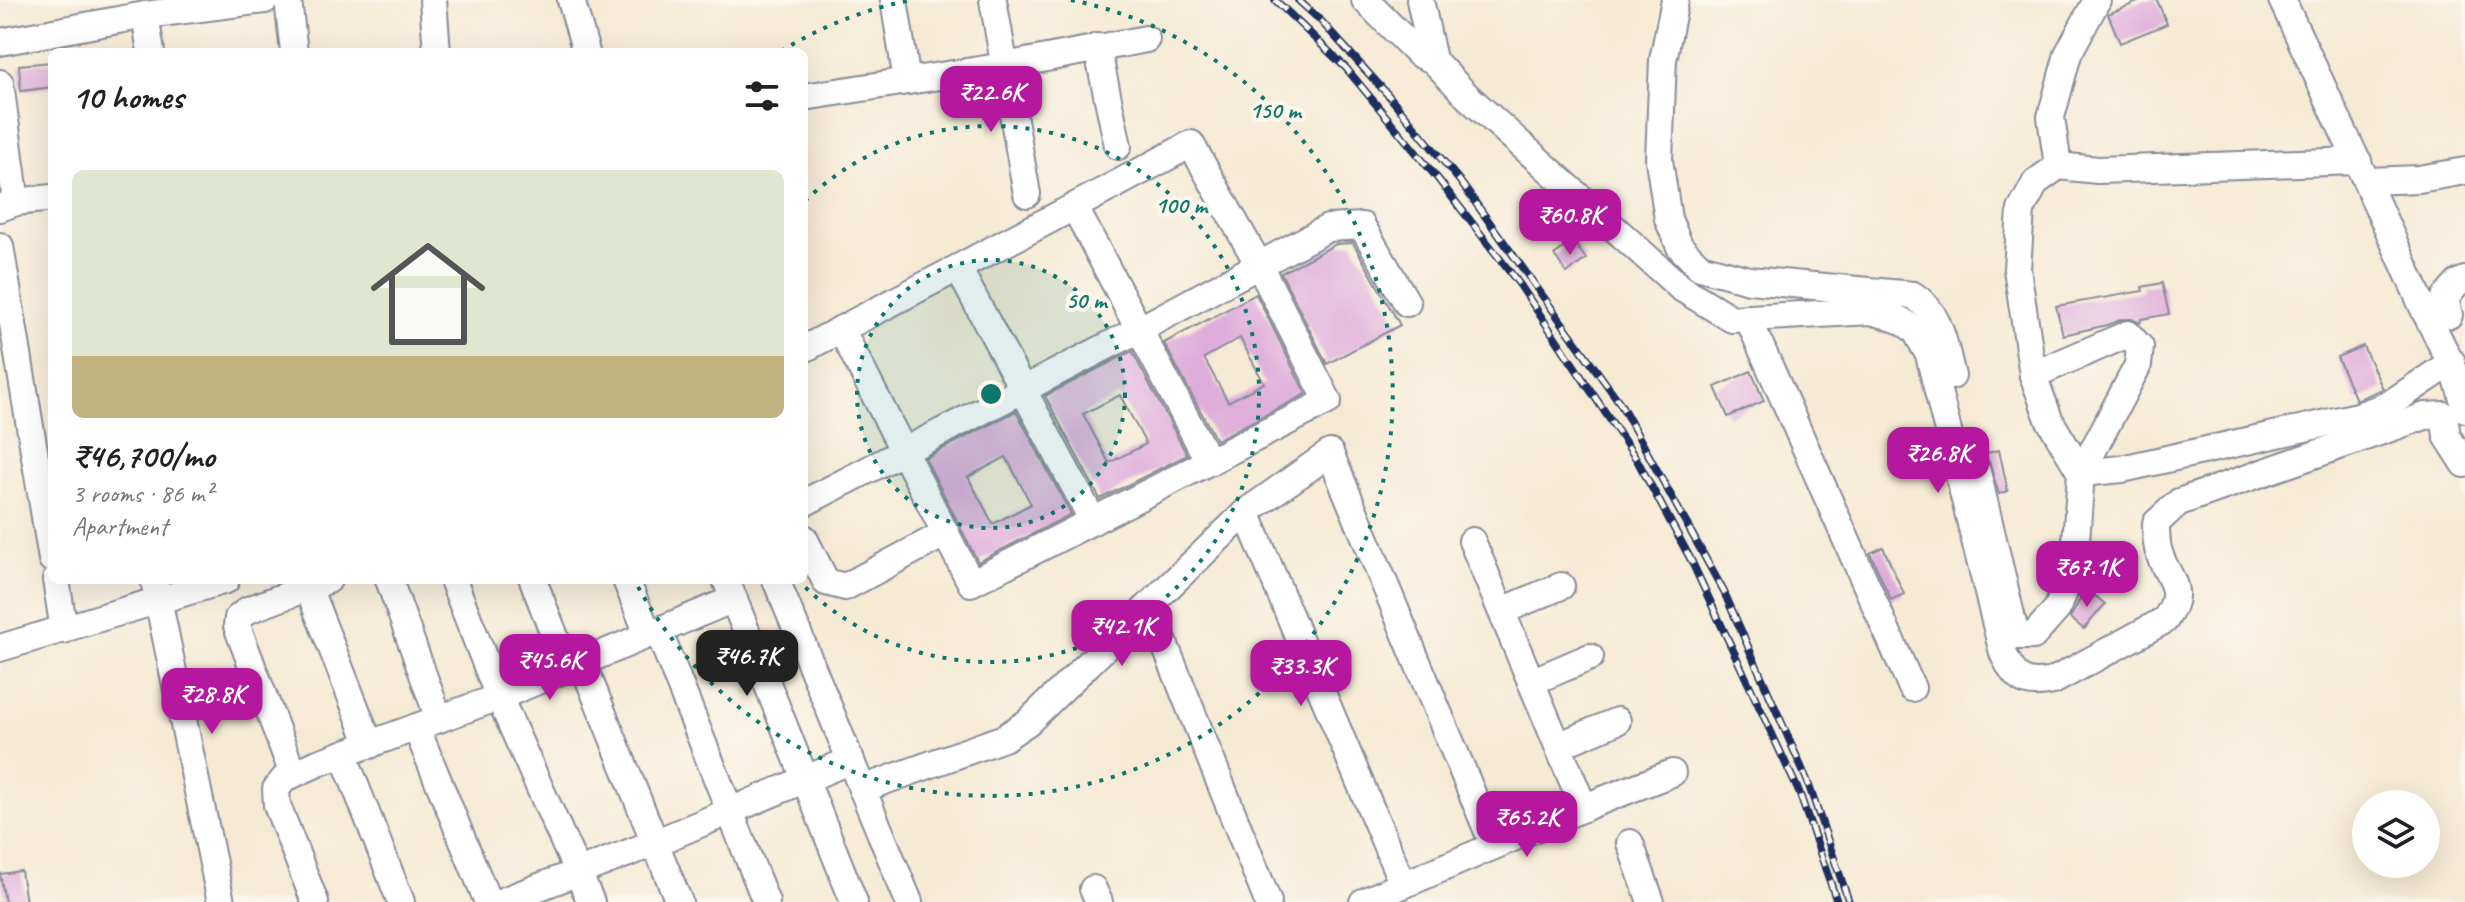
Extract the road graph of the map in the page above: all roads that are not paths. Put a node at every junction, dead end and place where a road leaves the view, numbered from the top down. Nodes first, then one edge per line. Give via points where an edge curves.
1 (265, 0) edge
2 (288, 0) edge
3 (433, 0) edge
4 (571, 0) edge
5 (894, 0) edge
6 (993, 0) edge
7 (1365, 0) edge
8 (1420, 0) edge
9 (1675, 0) edge
10 (2097, 0) edge
11 (2282, 0) edge
12 (145, 15) junction
13 (1146, 39) dead end
14 (0, 42) edge
15 (1097, 47) junction
16 (150, 48) edge
17 (294, 48) edge
18 (437, 48) edge
19 (585, 48) edge
20 (1433, 60) junction
21 (1005, 66) junction
22 (907, 81) junction
23 (0, 83) edge
24 (808, 96) edge
25 (1118, 146) dead end
26 (2058, 166) junction
27 (2363, 171) junction
28 (2465, 171) edge
29 (1027, 194) dead end
30 (48, 199) edge
31 (8, 205) edge
32 (1075, 208) junction
33 (0, 246) edge
34 (1259, 265) junction
35 (958, 268) junction
36 (2465, 280) edge
37 (1407, 303) dead end
38 (1748, 318) junction
39 (2448, 318) edge
40 (841, 329) junction
41 (1140, 329) junction
42 (808, 347) edge
43 (2452, 362) junction
44 (2033, 375) junction
45 (1025, 389) junction
46 (2465, 409) edge
47 (2447, 436) junction
48 (904, 453) junction
49 (1209, 462) junction
50 (2465, 464) edge
51 (2081, 473) junction
52 (808, 501) edge
53 (1246, 512) junction
54 (1093, 521) junction
55 (946, 533) junction
56 (48, 535) edge
57 (1472, 541) dead end
58 (808, 546) edge
59 (57, 584) edge
60 (198, 584) edge
61 (318, 584) edge
62 (390, 584) edge
63 (455, 584) edge
64 (535, 584) edge
65 (628, 584) edge
66 (778, 584) edge
67 (1561, 586) dead end
68 (730, 589) edge
69 (156, 590) edge
70 (1150, 608) junction
71 (1502, 611) junction
72 (64, 630) junction
73 (653, 632) junction
74 (0, 648) edge
75 (1590, 657) dead end
76 (574, 665) junction
77 (1531, 682) junction
78 (1912, 688) dead end
79 (499, 697) junction
80 (1617, 721) dead end
81 (428, 723) junction
82 (370, 745) junction
83 (1558, 746) junction
84 (343, 754) junction
85 (851, 760) junction
86 (1672, 773) dead end
87 (293, 774) junction
88 (807, 778) junction
89 (862, 789) junction
90 (1584, 808) junction
91 (731, 810) junction
92 (657, 842) junction
93 (1630, 843) dead end
94 (1494, 846) junction
95 (578, 871) junction
96 (1403, 885) junction
97 (543, 894) edge
98 (221, 902) edge
99 (315, 902) edge
100 (401, 902) edge
101 (488, 902) edge
102 (500, 902) edge
103 (591, 902) edge
104 (679, 902) edge
105 (766, 902) edge
106 (854, 902) edge
107 (909, 902) edge
108 (1268, 902) edge
109 (1363, 902) edge
110 (1651, 902) edge

1 - 12 street
2 - 17 street
3 - 18 street
4 - 19 street
5 - 22 street
6 - 21 street
7 - 20 street via 1419,54
8 - 20 street
9 - 51 street via 1663,60 1659,160 1668,219 1680,247 1700,267 1749,280 1913,295 1928,305 1940,331 2016,636 2033,636 2057,609 2074,568
10 - 26 street via 2068,54 2051,117
11 - 27 street
12 - 14 street
12 - 16 street
13 - 15 street
15 - 21 street
15 - 25 street
20 - 38 street via 1681,288 1732,319
21 - 22 street
21 - 29 street
22 - 24 street
23 - 31 street
26 - 27 street
26 - 44 street via 2036,182 2021,210 2017,269
27 - 28 street via 2419,179
27 - 39 street
30 - 31 street
32 - 34 street via 1191,144
32 - 35 street
32 - 41 street
33 - 56 street
34 - 37 street via 1328,228 1362,226
34 - 41 street
34 - 49 street via 1328,401
35 - 40 street
35 - 45 street
36 - 39 street via 2445,298
38 - 47 street via 1871,311 1915,330 1929,355 2003,653 2022,682 2053,681 2165,620 2177,593 2158,551 2156,523 2179,502 2425,416 2444,415
38 - 78 street
39 - 43 street
40 - 42 street
40 - 48 street
41 - 45 street
41 - 49 street
43 - 46 street
43 - 51 street via 2388,405 2358,416 2122,469
44 - 51 street via 2049,419
44 - 51 street via 2128,334 2140,347 2138,365
45 - 48 street
45 - 54 street
46 - 47 street
47 - 50 street
48 - 52 street
48 - 55 street
49 - 54 street
53 - 70 street
53 - 94 street via 1330,453
53 - 96 street
54 - 55 street via 971,583
55 - 58 street via 845,587 826,582
57 - 71 street
59 - 72 street
60 - 69 street
61 - 82 street
61 - 87 street via 238,618
62 - 81 street
63 - 79 street
64 - 76 street
65 - 73 street
66 - 85 street
67 - 71 street
68 - 73 street
68 - 88 street
69 - 72 street
69 - 98 street
70 - 89 street via 1004,738
70 - 108 street
71 - 77 street
72 - 74 street
73 - 76 street
73 - 91 street
75 - 77 street
76 - 79 street
76 - 92 street
77 - 83 street
79 - 81 street
79 - 95 street
80 - 83 street
81 - 82 street
81 - 101 street
82 - 84 street
83 - 90 street
84 - 87 street
84 - 100 street
85 - 88 street
85 - 89 street
86 - 90 street
87 - 99 street via 276,789 277,805
88 - 91 street
88 - 106 street
89 - 107 street
90 - 94 street
91 - 92 street
91 - 105 street
92 - 95 street
92 - 104 street
93 - 110 street
94 - 96 street
95 - 97 street
95 - 103 street
96 - 109 street
97 - 102 street

